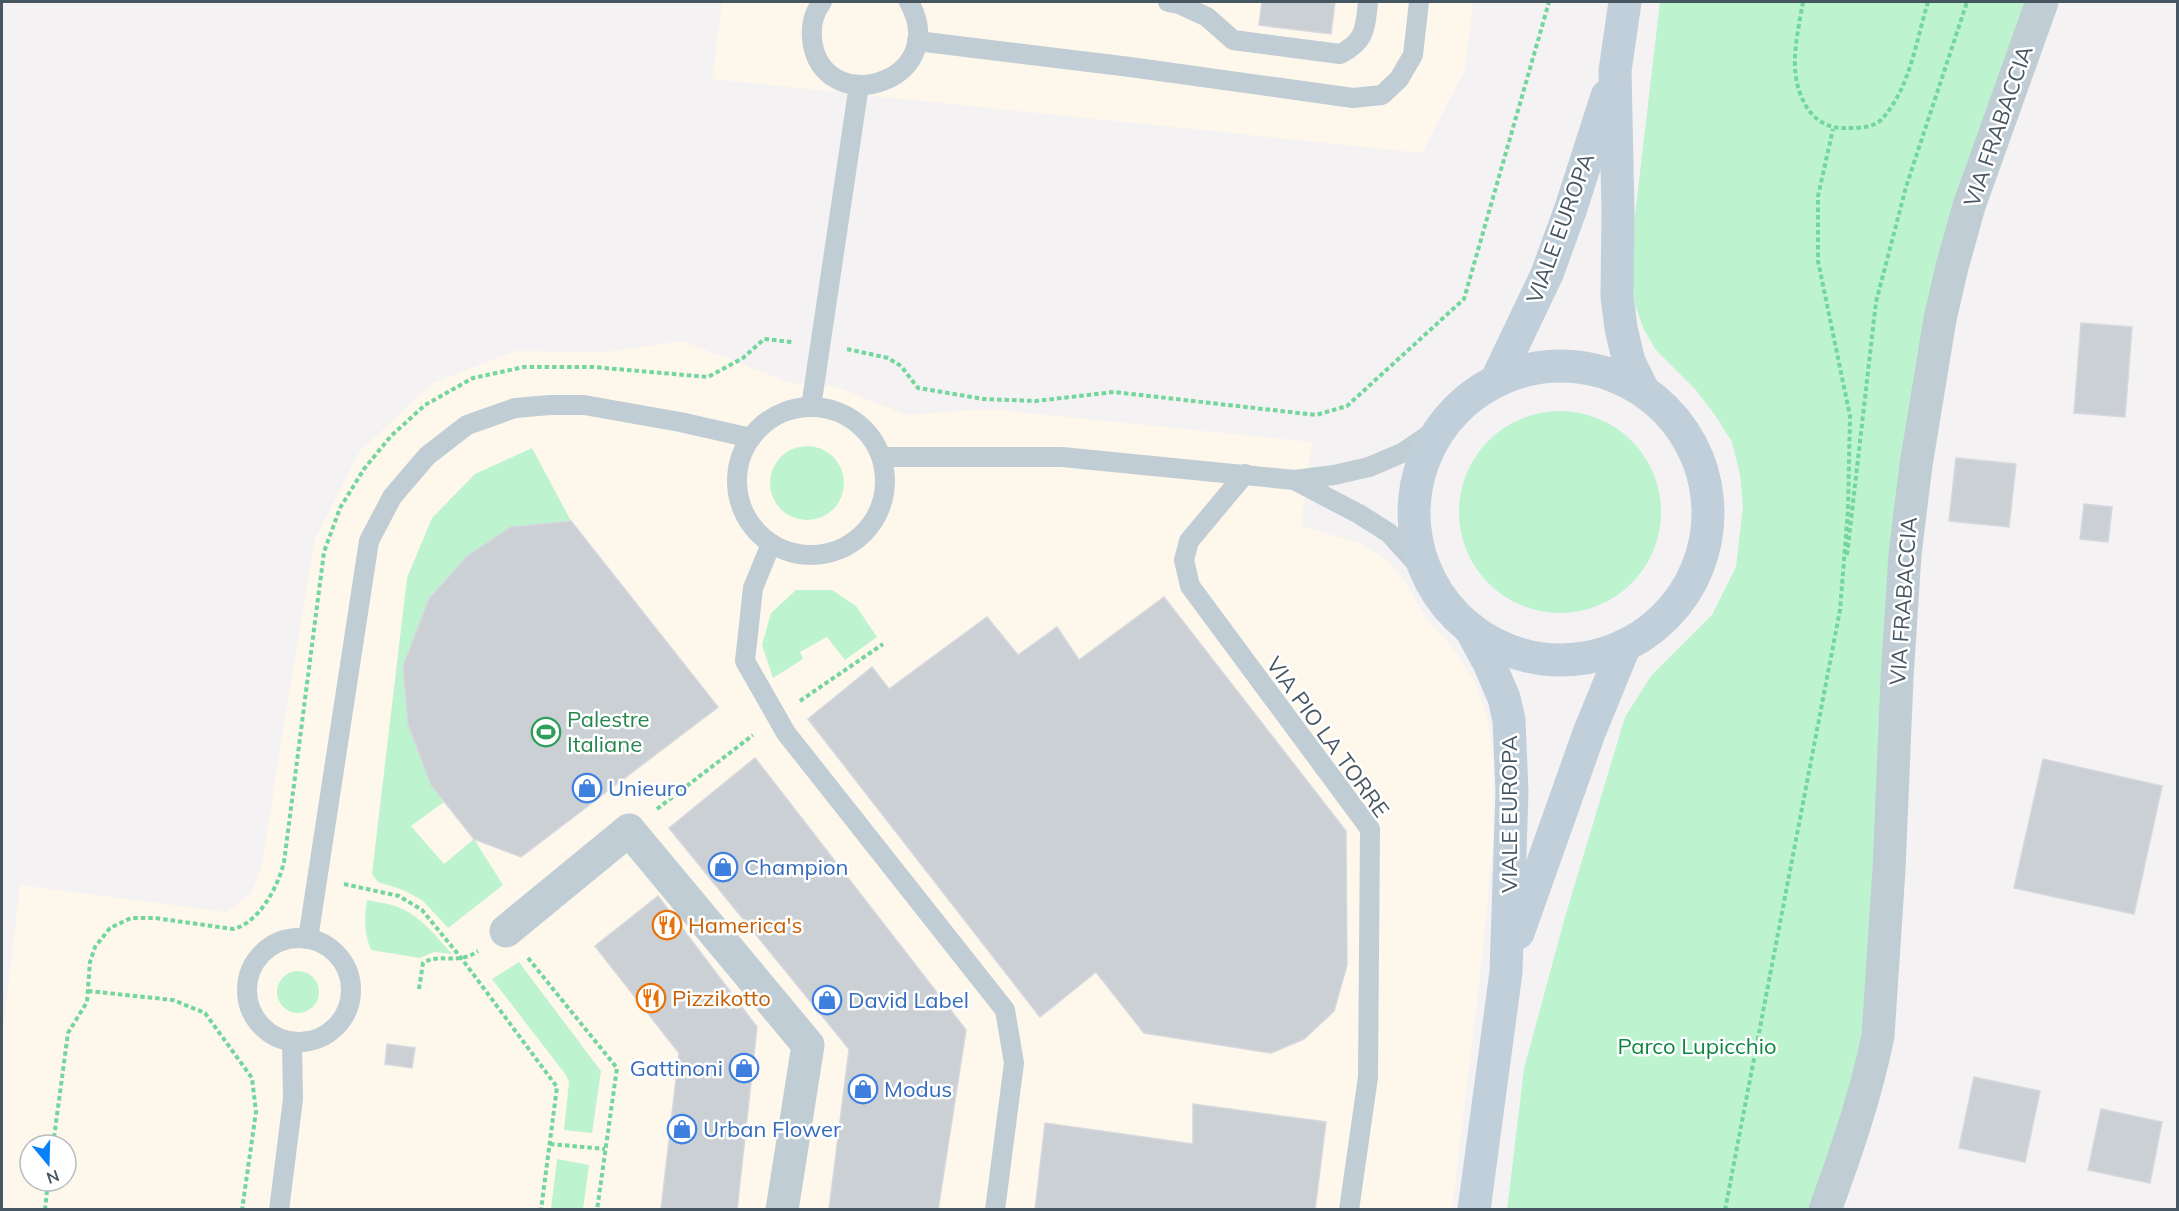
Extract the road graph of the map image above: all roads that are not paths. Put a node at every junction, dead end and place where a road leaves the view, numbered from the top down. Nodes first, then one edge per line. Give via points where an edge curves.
1 (822, 2) edge
2 (909, 2) edge
3 (1168, 2) edge
4 (1368, 2) edge
5 (1419, 2) edge
6 (1626, 2) edge
7 (2042, 2) edge
8 (917, 42) junction
9 (1615, 71) junction
10 (859, 85) junction
11 (1496, 381) junction
12 (1643, 390) junction
13 (811, 407) junction
14 (1442, 426) junction
15 (750, 438) junction
16 (882, 457) junction
17 (1245, 474) junction
18 (1294, 480) junction
19 (771, 544) junction
20 (1429, 577) junction
21 (1470, 628) junction
22 (1625, 645) junction
23 (506, 931) road end
24 (308, 939) junction
25 (1506, 972) junction
26 (292, 1042) junction
27 (279, 1209) edge
28 (782, 1209) edge
29 (994, 1209) edge
30 (1349, 1209) edge
31 (1474, 1209) edge
32 (1825, 1209) edge

1 - 10 lane via 813,20 814,50 831,74
2 - 8 lane via 918,26
3 - 4 lane via 1207,16 1233,40 1340,54 1355,46 1365,28
5 - 8 lane via 1413,55 1399,79 1382,94 1353,98
6 - 9 street, VIALE EUROPA
7 - 32 street, VIA FRABACCIA via 1969,206 1940,319 1905,554 1878,1036 1852,1132
8 - 10 lane via 913,57 890,79
9 - 11 street, VIALE EUROPA via 1547,274
9 - 12 street, VIALE EUROPA via 1617,296 1629,362
10 - 13 lane
11 - 12 street via 1529,369 1553,366 1604,372
11 - 14 street via 1467,400
12 - 22 street via 1668,410 1683,430 1700,462 1709,508 1702,556 1678,603 1652,629
13 - 15 lane via 788,411 767,421
13 - 16 lane via 833,410 854,420 871,436
14 - 18 lane via 1402,453 1369,467
14 - 20 street via 1423,463 1414,516 1416,540
15 - 19 lane via 740,460 737,483 741,507 753,528
15 - 24 lane via 584,405 550,405 515,408 467,425 427,456 392,497 369,541
16 - 17 lane via 1062,457
16 - 19 lane via 886,478 884,500 875,520 861,536 843,549 819,555 794,554
17 - 18 lane
17 - 30 lane, VIA PIO LA TORRE via 1189,541 1184,560 1190,586 1370,829 1368,1077
18 - 20 lane via 1389,533
19 - 29 lane via 753,588 745,661 786,733 1005,1010 1014,1063
20 - 21 street via 1449,608
21 - 22 street via 1511,651 1541,659 1584,658
21 - 25 street, VIALE EUROPA via 1500,690 1509,720 1512,792
22 - 25 street, VIALE EUROPA via 1589,733
23 - 28 street via 629,830 808,1045
24 - 26 lane via 324,944 338,956 349,979 348,1005 342,1018 320,1037
24 - 26 lane via 279,942 256,960 249,974 248,1003 255,1017 264,1029
25 - 31 street, VIALE EUROPA
26 - 27 lane via 293,1099

